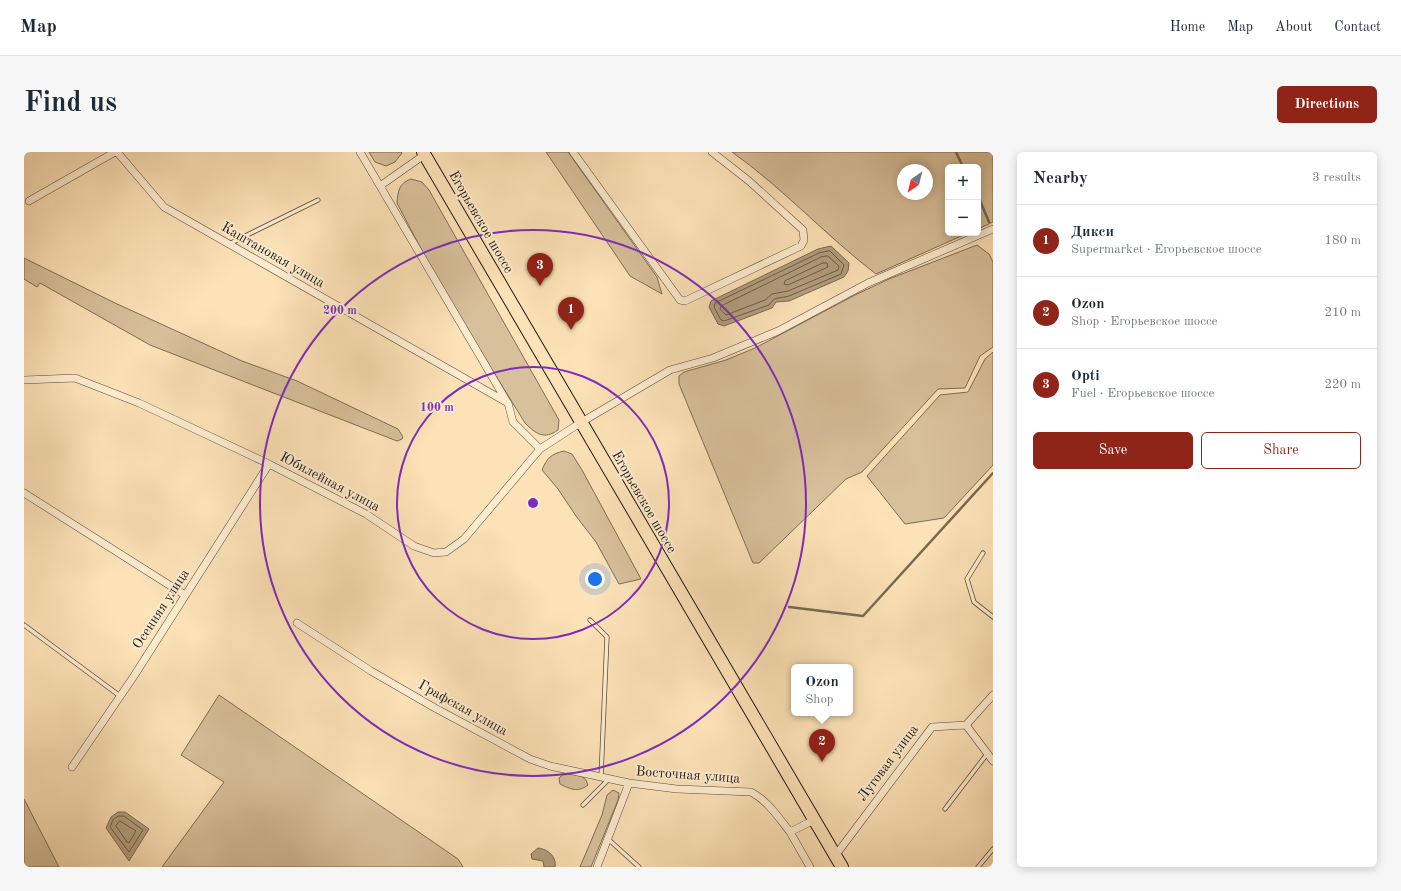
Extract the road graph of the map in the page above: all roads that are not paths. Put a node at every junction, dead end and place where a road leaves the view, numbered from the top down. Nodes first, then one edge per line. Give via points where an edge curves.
1 (116, 152) edge
2 (360, 152) edge
3 (573, 152) edge
4 (712, 152) edge
5 (424, 153) edge
6 (380, 186) junction
7 (318, 200) dead end
8 (29, 201) dead end
9 (993, 229) edge
10 (228, 245) junction
11 (24, 380) edge
12 (508, 403) junction
13 (580, 423) junction
14 (540, 449) junction
15 (269, 464) junction
16 (24, 493) edge
17 (983, 553) dead end
18 (185, 595) junction
19 (993, 617) edge
20 (590, 620) dead end
21 (297, 623) dead end
22 (24, 625) edge
23 (993, 695) edge
24 (120, 696) junction
25 (966, 725) junction
26 (987, 754) junction
27 (993, 761) edge
28 (72, 767) dead end
29 (601, 778) junction
30 (609, 779) junction
31 (629, 783) junction
32 (583, 805) dead end
33 (945, 809) dead end
34 (814, 820) junction
35 (790, 832) junction
36 (608, 839) junction
37 (993, 849) edge
38 (835, 856) junction
39 (597, 867) edge
40 (639, 867) edge
41 (810, 867) edge
42 (842, 867) edge
43 (978, 867) edge

1 - 8 street
1 - 10 street, Каштановая улица via 164,207
2 - 6 street
3 - 4 street via 680,300 685,301 801,246 804,240 803,230 749,181
5 - 6 street
5 - 13 main road, Егорьевское шоссе
6 - 12 street
7 - 10 lane
9 - 13 street, Юбилейная улица via 868,283 778,331 713,358 670,370
10 - 12 street, Каштановая улица
11 - 15 street, Юбилейная улица via 75,378 139,404
12 - 14 street via 513,422
13 - 14 street, Юбилейная улица
13 - 34 main road, Егорьевское шоссе
14 - 15 street, Юбилейная улица via 464,539 446,552 434,553 414,546 366,514
15 - 18 street, Осенняя улица
16 - 18 street
17 - 19 lane via 967,579 974,602
18 - 24 street, Осенняя улица
20 - 29 lane via 607,637
21 - 29 street, Графская улица via 429,704 530,759
22 - 24 lane
23 - 25 street
24 - 28 street, Осенняя улица
25 - 26 street
25 - 38 street, Луговая улица via 932,727
26 - 27 street
26 - 33 lane
29 - 30 street, Графская улица
30 - 31 street, Графская улица
30 - 32 lane
31 - 35 street, Восточная улица via 677,789 751,792 769,806
31 - 36 street, Восточная улица
34 - 35 street
34 - 38 main road, Егорьевское шоссе
35 - 41 street, Восточная улица
36 - 39 street, Восточная улица
36 - 40 lane
37 - 43 lane
38 - 42 main road, Егорьевское шоссе

